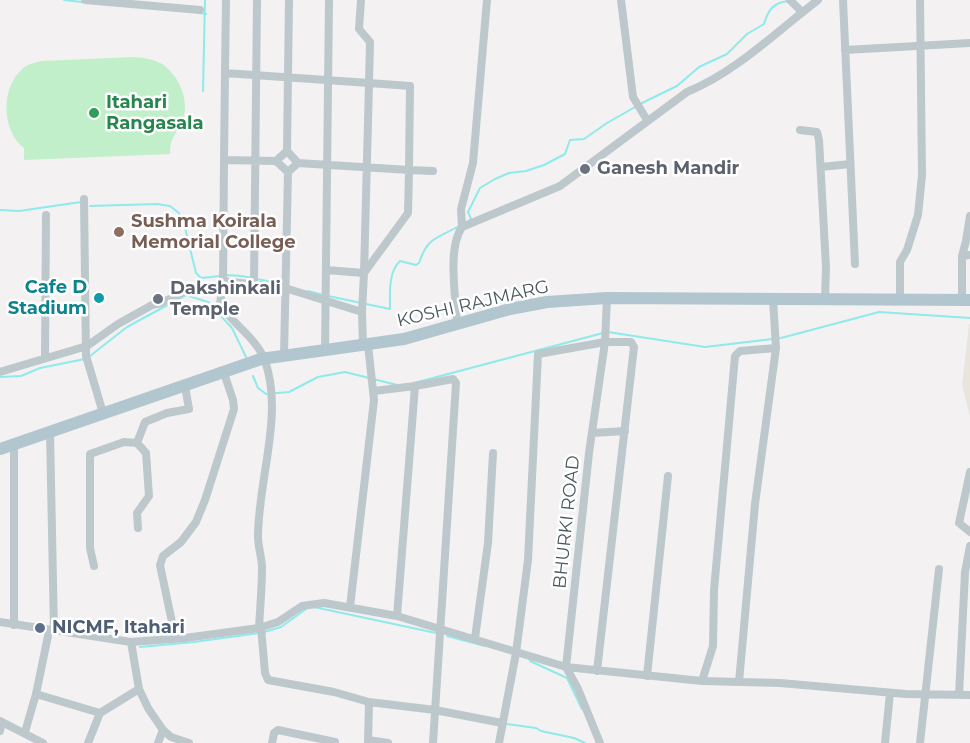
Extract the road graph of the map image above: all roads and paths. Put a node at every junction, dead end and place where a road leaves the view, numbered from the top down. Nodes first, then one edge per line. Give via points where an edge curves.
1 (85, 0) edge
2 (226, 0) edge
3 (257, 0) edge
4 (289, 0) edge
5 (329, 0) edge
6 (361, 0) edge
7 (487, 0) edge
8 (621, 0) edge
9 (818, 0) edge
10 (843, 0) edge
11 (920, 0) edge
12 (791, 2) edge
13 (200, 10) dead end
14 (802, 12) junction
15 (970, 43) edge
16 (921, 47) junction
17 (845, 50) junction
18 (225, 73) junction
19 (256, 75) junction
20 (288, 78) junction
21 (328, 81) junction
22 (369, 83) junction
23 (647, 120) junction
24 (800, 130) dead end
25 (287, 151) junction
26 (224, 160) junction
27 (255, 160) junction
28 (276, 161) junction
29 (298, 163) junction
30 (850, 164) junction
31 (328, 165) junction
32 (367, 167) junction
33 (820, 167) junction
34 (410, 170) junction
35 (433, 171) dead end
36 (288, 172) junction
37 (84, 199) dead end
38 (46, 215) dead end
39 (970, 216) edge
40 (462, 224) junction
41 (966, 255) edge
42 (855, 264) dead end
43 (326, 270) junction
44 (364, 273) junction
45 (223, 278) junction
46 (254, 281) junction
47 (285, 286) junction
48 (192, 288) dead end
49 (325, 297) junction
50 (607, 298) junction
51 (773, 299) junction
52 (825, 300) junction
53 (900, 300) junction
54 (966, 300) edge
55 (362, 306) junction
56 (457, 324) junction
57 (605, 340) junction
58 (366, 345) junction
59 (87, 346) junction
60 (776, 346) junction
61 (325, 350) junction
62 (284, 355) junction
63 (45, 358) junction
64 (262, 358) junction
65 (0, 372) edge
66 (224, 373) junction
67 (185, 386) junction
68 (415, 386) junction
69 (374, 389) junction
70 (103, 413) junction
71 (625, 431) junction
72 (50, 432) junction
73 (592, 433) junction
74 (137, 443) junction
75 (14, 444) junction
76 (0, 450) edge
77 (493, 453) dead end
78 (970, 472) edge
79 (668, 476) dead end
80 (138, 528) dead end
81 (970, 532) edge
82 (970, 546) edge
83 (94, 566) dead end
84 (939, 568) dead end
85 (350, 607) junction
86 (397, 616) junction
87 (0, 622) edge
88 (14, 625) junction
89 (260, 627) junction
90 (440, 629) junction
91 (51, 631) junction
92 (173, 637) junction
93 (475, 638) junction
94 (131, 642) junction
95 (516, 653) junction
96 (566, 667) junction
97 (597, 670) junction
98 (647, 676) junction
99 (702, 681) junction
100 (739, 682) junction
101 (139, 689) junction
102 (890, 693) junction
103 (36, 694) junction
104 (926, 694) junction
105 (959, 695) junction
106 (970, 695) edge
107 (369, 702) junction
108 (435, 710) junction
109 (100, 713) junction
110 (1, 721) edge
111 (502, 723) junction
112 (163, 730) junction
113 (0, 731) edge
114 (24, 732) junction
115 (335, 742) edge
116 (368, 742) edge
117 (43, 743) edge
118 (88, 743) edge
119 (158, 743) edge
120 (189, 743) edge
121 (272, 743) edge
122 (388, 743) edge
123 (433, 743) edge
124 (499, 743) edge
125 (600, 743) edge
126 (885, 743) edge
127 (920, 743) edge

1 - 13 street
2 - 18 street
3 - 19 street
4 - 20 street
5 - 21 street
6 - 22 street via 359,29 370,42
7 - 40 street via 473,163 461,209
8 - 23 street via 629,72 638,106
9 - 14 street
10 - 17 street
11 - 16 street
12 - 14 street
14 - 23 street via 728,71 687,92
15 - 16 street
16 - 17 street
16 - 53 street via 922,175 918,215 900,262
17 - 30 street
18 - 19 street
18 - 26 street
19 - 20 street
19 - 27 street
20 - 21 street
20 - 25 street
21 - 22 street
21 - 31 street
22 - 32 street
22 - 34 street via 410,86
23 - 40 street via 560,186
24 - 33 street via 817,132
25 - 28 street
25 - 29 street
26 - 27 street
26 - 45 street
27 - 28 street
27 - 46 street
28 - 36 street
29 - 31 street
29 - 36 street
30 - 33 street
30 - 42 street
31 - 32 street
31 - 43 street
32 - 34 street
32 - 44 street
33 - 52 street
34 - 35 street
34 - 44 street via 408,213
36 - 47 street
37 - 59 street
38 - 63 street
39 - 41 street
40 - 56 street via 454,248
41 - 54 street
43 - 44 street
43 - 49 street
44 - 55 street
45 - 46 street
45 - 64 street via 220,304
46 - 47 street
47 - 49 street
47 - 62 street
48 - 59 street via 152,304
49 - 55 street
49 - 61 street
50 - 51 main road, KOSHI RAJMARG
50 - 56 main road, KOSHI RAJMARG via 547,302
50 - 57 street, BHURKI ROAD
51 - 52 main road, KOSHI RAJMARG
51 - 60 street
52 - 53 main road, KOSHI RAJMARG
53 - 54 main road, KOSHI RAJMARG
55 - 58 street
56 - 58 main road, KOSHI RAJMARG
57 - 71 street via 634,343
57 - 73 street, BHURKI ROAD
57 - 95 street via 538,354 528,560
58 - 61 main road, KOSHI RAJMARG
58 - 69 street
59 - 63 street
59 - 70 street via 87,360
60 - 99 street via 740,351 735,356 714,590 713,646
60 - 100 street via 755,504
61 - 62 main road, KOSHI RAJMARG
62 - 64 main road, KOSHI RAJMARG
63 - 65 street
64 - 66 main road, KOSHI RAJMARG
64 - 89 street via 271,383 272,403 258,538 262,566
66 - 67 main road, KOSHI RAJMARG
66 - 92 street via 234,410 205,500 196,522 181,542 162,556 160,565
67 - 70 main road, KOSHI RAJMARG
67 - 74 street via 190,408 145,422
68 - 69 street
68 - 86 street
68 - 90 street via 453,379 456,383
69 - 85 street
70 - 72 main road, KOSHI RAJMARG
71 - 73 street
71 - 97 street
72 - 75 main road, KOSHI RAJMARG
72 - 91 street
73 - 96 street, BHURKI ROAD
74 - 80 street via 146,453 149,496 137,513
74 - 83 street via 123,442 90,454 90,548
75 - 76 main road, KOSHI RAJMARG
75 - 88 street
77 - 93 street via 488,543
78 - 81 street via 959,523
79 - 98 street
82 - 105 street
84 - 104 street
85 - 86 street
85 - 89 street via 312,603 278,622
86 - 90 street
87 - 88 street
88 - 91 street
89 - 92 street
89 - 107 street via 268,680
90 - 93 street
90 - 108 street
91 - 94 street
91 - 103 street
92 - 94 street
93 - 95 street
94 - 101 street
95 - 96 street
95 - 111 street
96 - 97 street
96 - 125 street
97 - 98 street
98 - 99 street
99 - 100 street
100 - 102 street
101 - 109 street
101 - 112 street
102 - 104 street
102 - 126 street
103 - 109 street
103 - 114 street
104 - 105 street
104 - 127 street
105 - 106 street
107 - 108 street
107 - 116 street
108 - 111 street
108 - 123 street
109 - 118 street
110 - 113 street
110 - 114 street
111 - 124 street
112 - 119 street
112 - 120 street
114 - 117 street
115 - 121 street via 278,730
116 - 122 street

